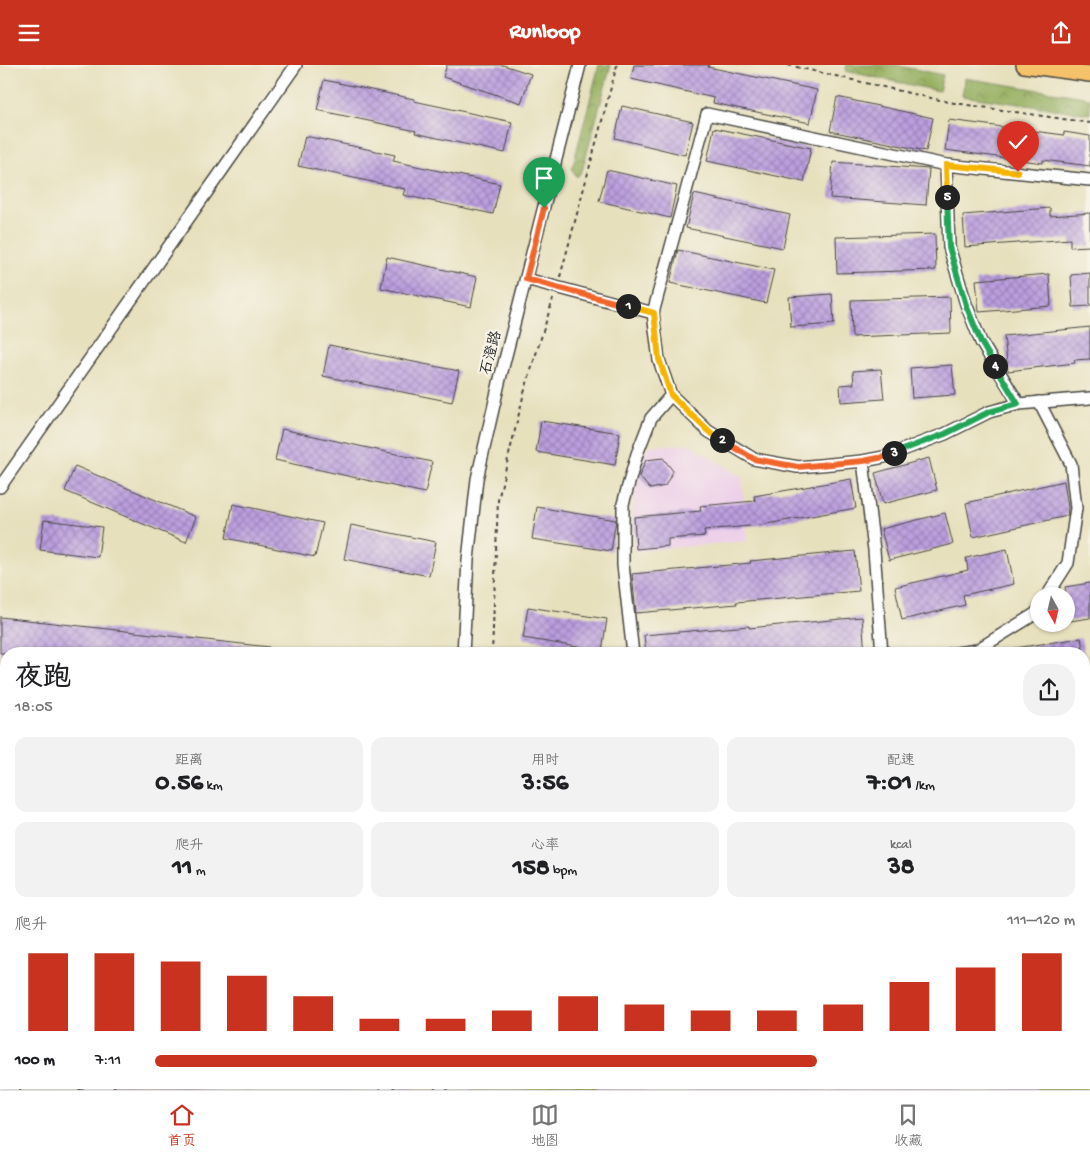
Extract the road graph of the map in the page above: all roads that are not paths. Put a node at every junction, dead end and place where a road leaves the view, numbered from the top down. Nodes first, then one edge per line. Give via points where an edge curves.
1 (296, 65) edge
2 (580, 65) edge
3 (1024, 65) edge
4 (1090, 74) edge
5 (946, 165) junction
6 (1090, 180) edge
7 (526, 279) junction
8 (654, 313) junction
9 (671, 395) junction
10 (1090, 398) edge
11 (1039, 402) junction
12 (1018, 404) junction
13 (863, 461) junction
14 (0, 487) edge
15 (1052, 587) edge
16 (1030, 617) edge
17 (463, 647) edge
18 (632, 647) edge
19 (881, 647) edge
20 (982, 647) edge

1 - 14 street
2 - 7 street, 石澄路
3 - 4 main road
5 - 6 street
5 - 8 street via 707,114
5 - 12 street via 949,247 966,305 981,342
7 - 8 street
7 - 17 street, 石澄路 via 477,479
8 - 9 street via 659,359
9 - 13 street via 708,431 754,459 798,467
9 - 18 street via 651,418 623,504 623,565
10 - 11 street
11 - 12 street
11 - 15 street via 1071,464 1076,508 1068,563
12 - 13 street via 989,412 945,434 884,457
13 - 19 street
16 - 20 street

